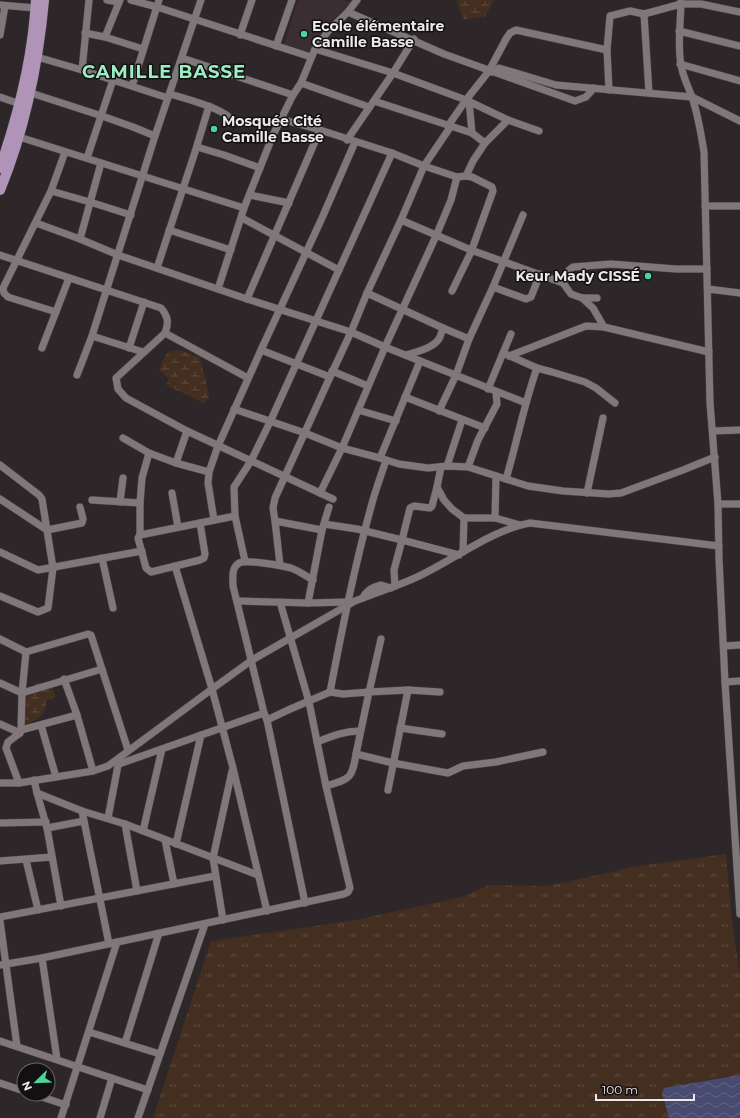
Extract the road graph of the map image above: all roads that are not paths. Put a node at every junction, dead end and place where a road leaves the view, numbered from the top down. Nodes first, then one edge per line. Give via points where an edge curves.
1 (44, 0) edge
2 (89, 0) edge
3 (107, 0) edge
4 (131, 0) edge
5 (201, 0) edge
6 (252, 0) edge
7 (292, 0) edge
8 (357, 0) edge
9 (119, 1) edge
10 (681, 2) edge
11 (36, 4) edge
12 (158, 4) edge
13 (3, 6) edge
14 (348, 12) junction
15 (740, 12) edge
16 (644, 14) junction
17 (194, 20) junction
18 (679, 31) junction
19 (85, 33) junction
20 (0, 35) edge
21 (240, 35) junction
22 (105, 37) junction
23 (414, 40) junction
24 (276, 46) junction
25 (740, 46) edge
26 (143, 49) junction
27 (314, 49) junction
28 (607, 50) junction
29 (37, 57) junction
30 (310, 57) junction
31 (182, 58) junction
32 (680, 64) junction
33 (82, 70) junction
34 (491, 71) junction
35 (393, 73) junction
36 (114, 80) junction
37 (740, 81) edge
38 (301, 83) junction
39 (132, 86) junction
40 (594, 88) junction
41 (609, 90) junction
42 (31, 93) junction
43 (648, 93) junction
44 (293, 95) junction
45 (169, 96) junction
46 (692, 97) junction
47 (0, 98) edge
48 (468, 100) junction
49 (374, 101) junction
50 (20, 104) junction
51 (209, 106) junction
52 (369, 107) junction
53 (102, 116) junction
54 (282, 119) junction
55 (508, 120) junction
56 (232, 121) dead end
57 (740, 121) edge
58 (450, 126) junction
59 (320, 130) junction
60 (539, 131) dead end
61 (472, 133) junction
62 (15, 136) junction
63 (155, 136) junction
64 (348, 140) junction
65 (355, 142) junction
66 (485, 143) junction
67 (197, 147) junction
68 (65, 152) junction
69 (392, 153) junction
70 (87, 158) junction
71 (101, 163) junction
72 (424, 166) junction
73 (0, 168) edge
74 (260, 168) junction
75 (466, 176) junction
76 (143, 177) junction
77 (457, 177) junction
78 (183, 189) junction
79 (0, 190) edge
80 (51, 191) junction
81 (250, 195) junction
82 (90, 202) junction
83 (289, 203) junction
84 (705, 206) junction
85 (740, 206) edge
86 (244, 208) junction
87 (131, 215) junction
88 (523, 215) dead end
89 (242, 218) junction
90 (401, 220) junction
91 (36, 223) junction
92 (169, 230) junction
93 (274, 235) junction
94 (436, 236) junction
95 (80, 239) junction
96 (231, 250) junction
97 (471, 250) junction
98 (306, 252) junction
99 (0, 255) edge
100 (118, 255) junction
101 (503, 260) junction
102 (17, 261) junction
103 (157, 268) junction
104 (707, 269) junction
105 (339, 270) junction
106 (540, 274) junction
107 (69, 278) junction
108 (563, 283) junction
109 (493, 287) junction
110 (218, 288) junction
111 (708, 289) junction
112 (107, 290) junction
113 (452, 291) dead end
114 (367, 293) junction
115 (740, 293) edge
116 (582, 298) junction
117 (597, 298) dead end
118 (247, 299) junction
119 (144, 302) junction
120 (280, 309) junction
121 (403, 309) junction
122 (56, 312) junction
123 (317, 321) junction
124 (604, 327) junction
125 (443, 328) junction
126 (351, 332) junction
127 (165, 333) junction
128 (511, 334) dead end
129 (92, 336) junction
130 (469, 339) junction
131 (385, 347) junction
132 (42, 348) dead end
133 (129, 348) junction
134 (261, 350) junction
135 (143, 352) junction
136 (709, 352) junction
137 (506, 354) junction
138 (406, 355) junction
139 (420, 361) junction
140 (297, 364) junction
141 (537, 368) junction
142 (331, 374) junction
143 (77, 375) dead end
144 (456, 375) junction
145 (248, 378) junction
146 (368, 386) junction
147 (488, 389) junction
148 (496, 392) junction
149 (405, 397) junction
150 (526, 403) junction
151 (614, 403) dead end
152 (234, 409) junction
153 (358, 410) junction
154 (439, 411) junction
155 (603, 418) dead end
156 (462, 420) junction
157 (396, 421) junction
158 (270, 422) junction
159 (485, 428) junction
160 (713, 430) junction
161 (740, 430) edge
162 (187, 431) junction
163 (305, 433) junction
164 (123, 438) dead end
165 (218, 446) junction
166 (342, 448) junction
167 (149, 453) junction
168 (715, 457) junction
169 (383, 459) junction
170 (251, 461) junction
171 (176, 463) junction
172 (0, 465) edge
173 (444, 466) junction
174 (468, 467) junction
175 (209, 472) junction
176 (285, 476) junction
177 (496, 476) junction
178 (123, 478) dead end
179 (506, 479) junction
180 (437, 487) junction
181 (172, 493) dead end
182 (320, 493) junction
183 (587, 493) junction
184 (0, 499) edge
185 (333, 499) dead end
186 (92, 500) dead end
187 (120, 502) junction
188 (140, 503) junction
189 (718, 504) junction
190 (740, 504) edge
191 (329, 507) dead end
192 (80, 508) dead end
193 (235, 516) junction
194 (464, 518) junction
195 (496, 518) junction
196 (214, 520) junction
197 (275, 521) junction
198 (200, 523) junction
199 (520, 525) junction
200 (178, 527) junction
201 (323, 527) junction
202 (47, 530) junction
203 (365, 531) junction
204 (140, 535) junction
205 (402, 540) junction
206 (719, 546) junction
207 (142, 551) junction
208 (0, 552) edge
209 (461, 554) junction
210 (102, 558) junction
211 (245, 561) junction
212 (280, 565) junction
213 (175, 566) junction
214 (53, 568) junction
215 (313, 580) junction
216 (393, 587) junction
217 (0, 596) edge
218 (238, 601) junction
219 (280, 602) junction
220 (308, 603) junction
221 (348, 604) junction
222 (113, 608) dead end
223 (0, 639) edge
224 (290, 639) junction
225 (381, 639) dead end
226 (740, 645) edge
227 (724, 646) junction
228 (26, 652) junction
229 (252, 660) junction
230 (102, 669) junction
231 (64, 679) junction
232 (740, 681) edge
233 (725, 682) junction
234 (0, 683) edge
235 (212, 689) junction
236 (408, 690) junction
237 (330, 692) junction
238 (369, 692) junction
239 (440, 692) dead end
240 (22, 693) junction
241 (309, 702) junction
242 (77, 715) junction
243 (265, 716) junction
244 (0, 724) edge
245 (41, 725) junction
246 (222, 727) junction
247 (400, 728) junction
248 (20, 731) junction
249 (360, 731) junction
250 (442, 734) dead end
251 (201, 735) junction
252 (317, 742) junction
253 (162, 749) junction
254 (128, 750) junction
255 (543, 752) dead end
256 (356, 754) junction
257 (119, 761) junction
258 (393, 763) junction
259 (233, 768) junction
260 (93, 771) junction
261 (56, 777) junction
262 (34, 780) junction
263 (0, 783) edge
264 (19, 783) junction
265 (326, 786) junction
266 (388, 790) dead end
267 (37, 793) junction
268 (82, 811) junction
269 (108, 818) junction
270 (84, 821) junction
271 (0, 823) edge
272 (124, 824) junction
273 (737, 824) edge
274 (46, 825) junction
275 (143, 831) junction
276 (165, 840) junction
277 (176, 844) junction
278 (52, 857) junction
279 (213, 858) junction
280 (26, 860) junction
281 (0, 862) edge
282 (258, 875) junction
283 (215, 876) junction
284 (174, 884) junction
285 (137, 891) junction
286 (99, 899) junction
287 (305, 903) junction
288 (60, 906) junction
289 (38, 910) junction
290 (267, 911) junction
291 (740, 914) edge
292 (0, 917) edge
293 (223, 920) junction
294 (0, 921) edge
295 (205, 924) junction
296 (160, 933) junction
297 (117, 942) junction
298 (109, 944) junction
299 (42, 958) junction
300 (3, 965) edge
301 (89, 1032) junction
302 (0, 1041) edge
303 (124, 1043) junction
304 (17, 1046) junction
305 (160, 1054) junction
306 (57, 1059) junction
307 (79, 1067) junction
308 (112, 1078) junction
309 (0, 1083) edge
310 (16, 1088) edge
311 (148, 1090) junction
312 (56, 1102) edge
313 (66, 1105) junction
314 (61, 1118) edge
315 (100, 1118) edge
316 (138, 1118) edge

1 - 29 main road
2 - 19 street
3 - 9 street
4 - 12 street
5 - 17 street
6 - 21 street
7 - 24 street
8 - 14 street
9 - 22 street
10 - 15 street
10 - 16 street
10 - 18 street
11 - 13 street
11 - 50 main road via 30,55
12 - 17 street
12 - 26 street
13 - 20 street
14 - 23 street
14 - 27 street
16 - 28 street via 630,11 610,16
16 - 43 street
17 - 21 street
17 - 31 street
18 - 25 street
18 - 32 street
19 - 22 street
19 - 33 street
21 - 24 street
22 - 26 street
23 - 34 street
23 - 35 street
24 - 30 street
26 - 39 street
27 - 30 street
27 - 35 street
28 - 34 street via 516,30 506,39
28 - 41 street
29 - 33 street
29 - 42 main road
30 - 38 street
31 - 44 street
31 - 45 street
32 - 37 street
32 - 46 street
33 - 36 street
34 - 40 street via 499,68 556,85
34 - 40 street via 575,101 586,97
34 - 48 street
35 - 48 street
35 - 49 street
36 - 39 street
36 - 53 street
38 - 44 street
38 - 52 street
39 - 45 street
40 - 41 street
41 - 43 street
42 - 53 street
42 - 62 main road
43 - 46 street
44 - 54 street
45 - 51 street
45 - 63 street
46 - 57 street
46 - 84 street via 700,124 704,152
47 - 50 street
48 - 55 street
48 - 58 street
48 - 61 street
49 - 52 street
49 - 58 street
50 - 62 main road
51 - 56 street via 228,115
51 - 67 street
52 - 64 street
53 - 63 street
53 - 70 street
54 - 59 street
54 - 74 street via 272,135
55 - 60 street
55 - 66 street
58 - 61 street
58 - 72 street
59 - 64 street
59 - 83 street
61 - 66 street
62 - 68 street
62 - 73 main road
62 - 79 main road
63 - 76 street
64 - 65 street
65 - 69 street
65 - 98 street
66 - 75 street
67 - 74 street
67 - 78 street
68 - 70 street
68 - 80 street
69 - 72 street
69 - 105 street
70 - 71 street
71 - 76 street
71 - 82 street
72 - 77 street
72 - 90 street
74 - 81 street
75 - 77 street
75 - 97 street via 493,188
76 - 78 street
76 - 87 street
77 - 94 street via 451,200
78 - 86 street
78 - 92 street
80 - 82 street
80 - 91 street
81 - 83 street
81 - 86 street
82 - 87 street
82 - 95 street
83 - 93 street
84 - 85 street
84 - 104 street
86 - 89 street
87 - 100 street
88 - 101 street
89 - 93 street
89 - 96 street
90 - 94 street
90 - 114 street
91 - 95 street
91 - 102 street
92 - 96 street
92 - 103 street
93 - 98 street
93 - 118 street
94 - 97 street
94 - 121 street
95 - 100 street
96 - 110 street
97 - 101 street
97 - 113 street
98 - 105 street
98 - 120 street
99 - 102 street
100 - 103 street
100 - 112 street
101 - 106 street
101 - 109 street
102 - 107 street
102 - 122 street via 3,288 4,293 8,297
103 - 110 street
104 - 108 street via 611,264 573,267
104 - 111 street
105 - 123 street
106 - 108 street
106 - 109 street via 530,297 526,299
107 - 112 street
107 - 122 street
108 - 116 street via 570,294
109 - 130 street
110 - 118 street
111 - 115 street
111 - 136 street
112 - 119 street
112 - 129 street
114 - 121 street
114 - 126 street
116 - 117 street
116 - 124 street
118 - 120 street
119 - 127 street via 161,308 166,314 168,324
119 - 133 street
120 - 123 street
120 - 134 street
121 - 125 street
121 - 131 street
122 - 132 street
123 - 126 street
123 - 140 street
124 - 136 street
124 - 137 street via 586,326
125 - 130 street
125 - 138 street via 440,338 434,343
126 - 131 street
126 - 142 street
127 - 135 street
127 - 145 street
128 - 137 street
129 - 133 street
129 - 143 street
130 - 144 street
131 - 138 street
131 - 146 street
133 - 135 street
134 - 140 street
134 - 145 street
135 - 162 street via 116,378 118,388 126,398
136 - 160 street
137 - 141 street
137 - 147 street
138 - 139 street
139 - 144 street
139 - 149 street
140 - 142 street
140 - 158 street
141 - 150 street
141 - 151 street via 586,382
142 - 146 street
142 - 163 street
144 - 147 street
144 - 154 street
145 - 152 street
146 - 153 street
147 - 148 street
148 - 150 street
148 - 159 street via 497,404
149 - 154 street
149 - 157 street
150 - 179 street
152 - 158 street
152 - 165 street
153 - 157 street
153 - 166 street
154 - 156 street
155 - 183 street
156 - 159 street
156 - 173 street
157 - 169 street
158 - 163 street
158 - 170 street
159 - 174 street
160 - 161 street
160 - 168 street
162 - 165 street
162 - 171 street
163 - 166 street
163 - 176 street
164 - 167 street
165 - 170 street
165 - 175 street
166 - 169 street
166 - 182 street
167 - 171 street
167 - 188 street via 142,478
168 - 183 street via 621,493
168 - 189 street
169 - 173 street via 428,468
169 - 203 street
170 - 176 street
170 - 193 street via 234,487
171 - 175 street
172 - 202 street via 39,494
173 - 174 street
173 - 180 street
174 - 177 street
175 - 196 street via 209,494
176 - 182 street
176 - 197 street via 275,498
177 - 179 street
177 - 195 street
178 - 187 street
179 - 183 street via 528,486
180 - 194 street via 444,500
180 - 205 street via 430,508 410,508
181 - 200 street
182 - 185 street
184 - 202 street
186 - 187 street
187 - 188 street
188 - 204 street
189 - 190 street
189 - 206 street
191 - 201 street
192 - 202 street via 82,523
193 - 196 street
193 - 211 street
194 - 195 street
194 - 209 street
195 - 199 street
196 - 198 street
197 - 201 street
197 - 212 street
198 - 200 street
198 - 213 street via 204,558
199 - 206 street via 541,524
199 - 209 street via 482,541
200 - 204 street
201 - 203 street
201 - 215 street
202 - 214 street
203 - 205 street
203 - 221 street
204 - 207 street via 138,538
205 - 209 street
205 - 216 street via 394,570
206 - 227 street
207 - 210 street
207 - 213 street via 148,571
208 - 214 street via 38,570
209 - 216 street
210 - 214 street
210 - 222 street
211 - 212 street
211 - 218 street via 239,563 232,574
212 - 215 street
213 - 235 street
214 - 217 street via 48,608 38,612
215 - 220 street
216 - 221 street via 377,586 364,594 363,598
218 - 219 street
218 - 229 street
219 - 220 street
219 - 224 street
220 - 221 street
221 - 224 street
221 - 237 street
223 - 228 street
224 - 229 street
224 - 241 street
225 - 238 street
226 - 227 street
227 - 233 street
228 - 230 street via 88,634 91,635
228 - 240 street
229 - 235 street
229 - 243 street
230 - 231 street
230 - 254 street
231 - 240 street
231 - 242 street
232 - 233 street
233 - 273 street
234 - 240 street
235 - 246 street
235 - 254 street
236 - 238 street
236 - 239 street
236 - 247 street
237 - 238 street
237 - 241 street
238 - 249 street
240 - 248 street
241 - 243 street
241 - 252 street
242 - 245 street
242 - 260 street
243 - 246 street
243 - 287 street
244 - 248 street
245 - 248 street
245 - 261 street
246 - 251 street
246 - 259 street
247 - 250 street
247 - 258 street
248 - 264 street via 8,742 6,748
249 - 252 street via 338,733
249 - 256 street
251 - 253 street
251 - 277 street
252 - 265 street
253 - 257 street
253 - 275 street
254 - 257 street
255 - 258 street via 463,766 448,773
256 - 258 street
256 - 265 street via 349,777
257 - 260 street
257 - 269 street
258 - 266 street
259 - 279 street
259 - 282 street
260 - 261 street
261 - 262 street
262 - 264 street
262 - 267 street
263 - 264 street
265 - 287 street via 350,888 344,894
267 - 268 street
267 - 274 street
268 - 269 street
268 - 270 street
269 - 272 street
270 - 274 street
270 - 286 street
271 - 274 street
272 - 275 street
272 - 285 street
273 - 291 street
274 - 278 street
275 - 276 street
276 - 277 street
276 - 284 street
277 - 279 street
278 - 280 street
278 - 288 street
279 - 282 street
279 - 283 street
280 - 281 street
280 - 289 street
282 - 290 street
283 - 284 street
283 - 293 street
284 - 285 street
285 - 286 street
286 - 288 street
286 - 298 street
287 - 290 street
288 - 289 street
289 - 292 street
290 - 293 street
293 - 295 street
294 - 300 street
295 - 296 street
295 - 305 street
296 - 297 street
296 - 303 street
297 - 298 street
297 - 301 street
298 - 299 street
299 - 300 street
299 - 306 street
300 - 304 street
301 - 303 street
301 - 307 street
302 - 304 street
303 - 305 street
304 - 306 street
305 - 311 street
306 - 307 street
307 - 308 street
307 - 313 street
308 - 311 street
308 - 315 street
309 - 310 street
311 - 316 street
312 - 313 street
313 - 314 street

